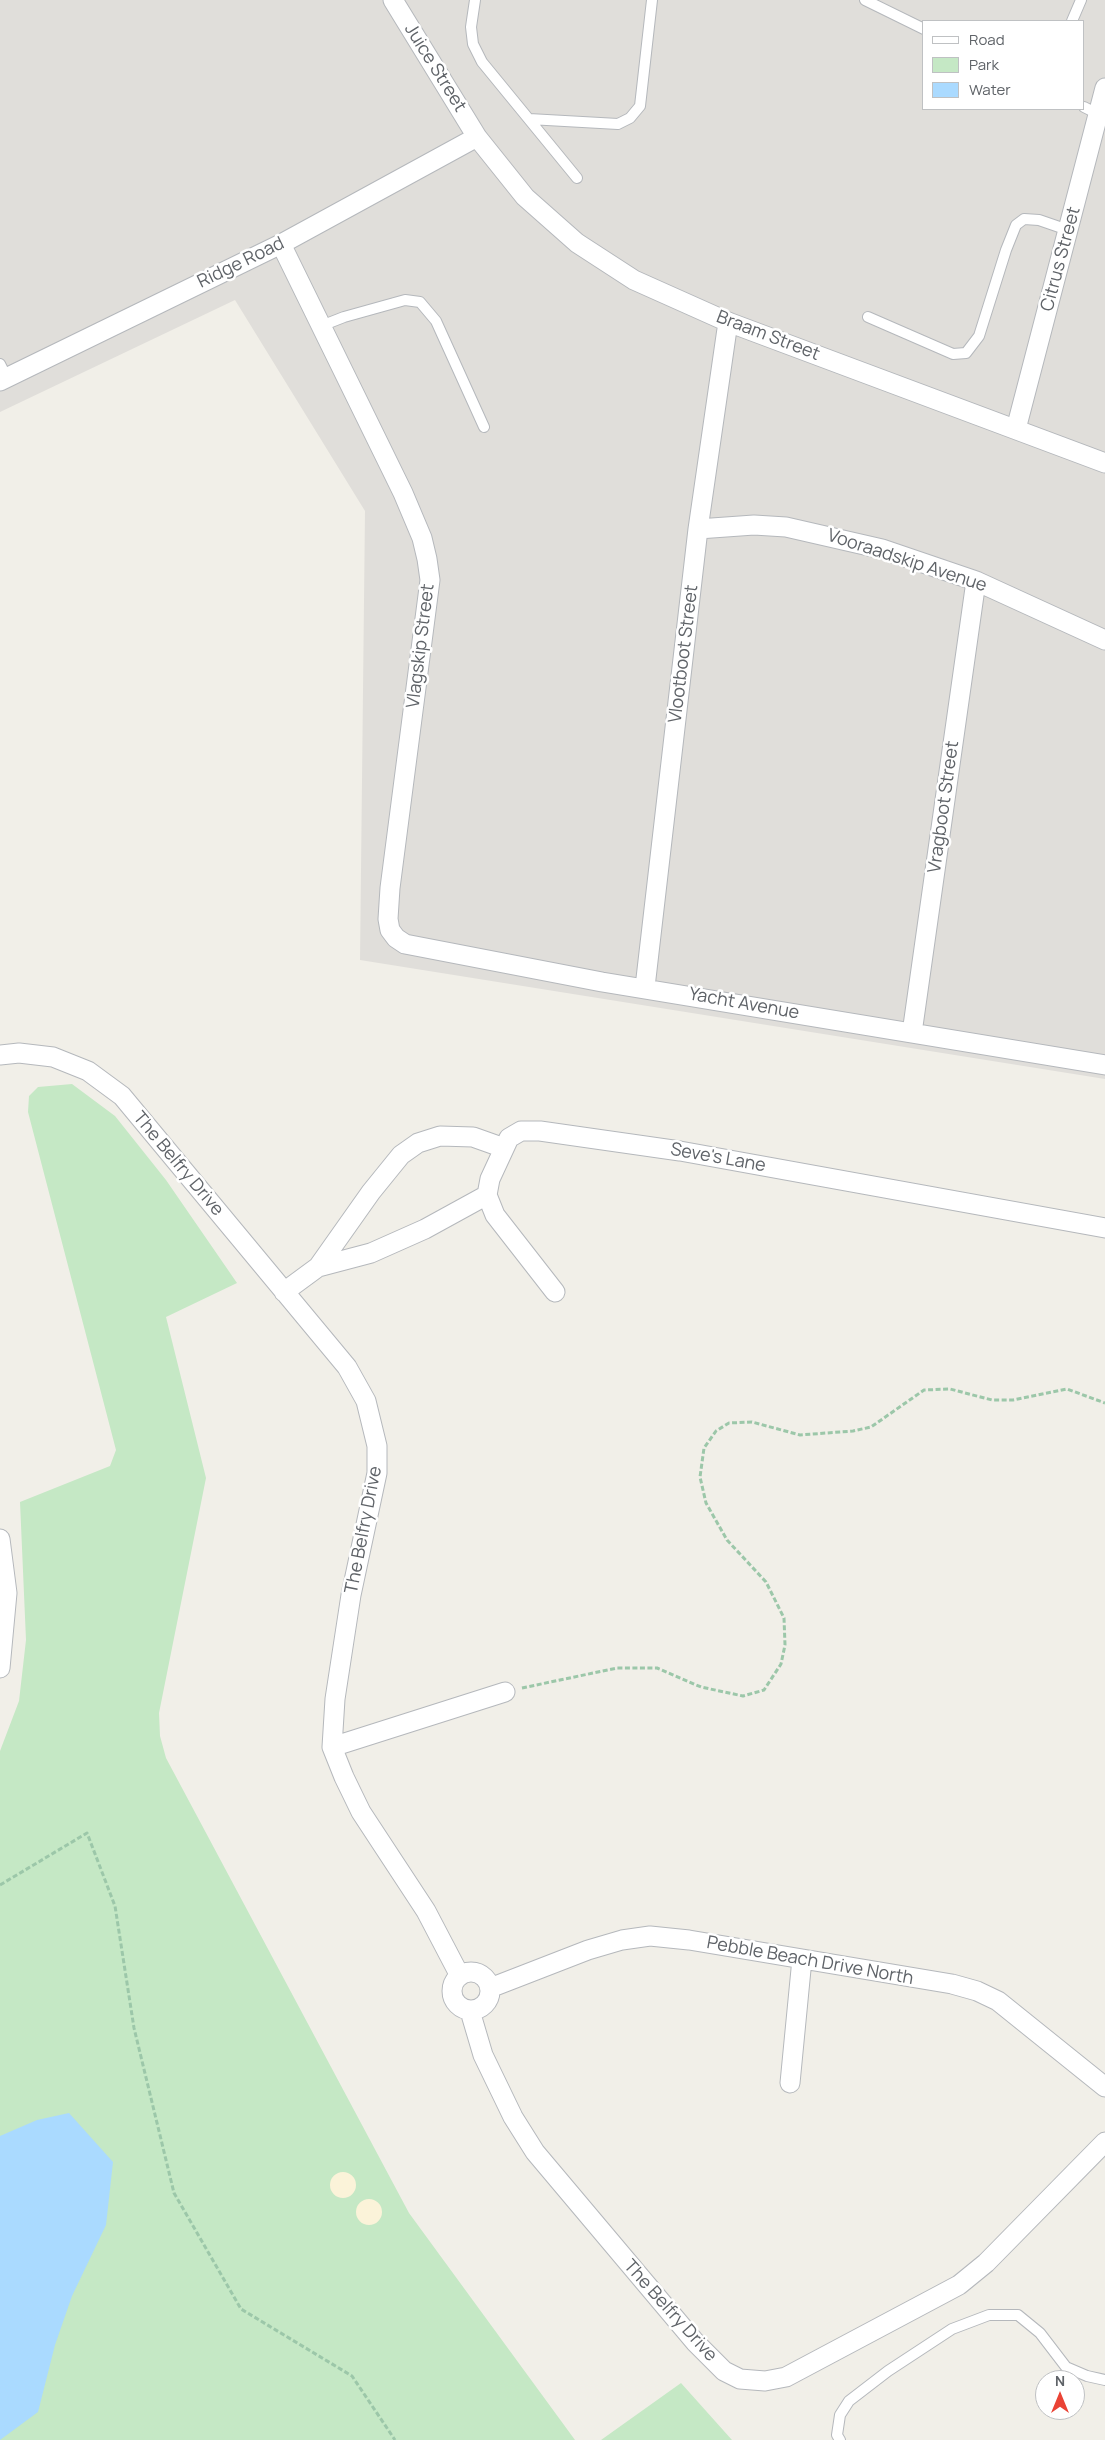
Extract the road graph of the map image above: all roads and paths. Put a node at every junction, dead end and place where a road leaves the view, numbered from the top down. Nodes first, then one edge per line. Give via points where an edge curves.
1 (393, 0) edge
2 (474, 0) edge
3 (652, 0) edge
4 (865, 0) edge
5 (1081, 0) edge
6 (1072, 20) edge
7 (922, 28) edge
8 (1105, 88) edge
9 (1091, 111) edge
10 (529, 119) junction
11 (477, 137) junction
12 (577, 178) dead end
13 (1068, 230) junction
14 (281, 244) junction
15 (868, 317) dead end
16 (728, 322) junction
17 (322, 326) junction
18 (2, 374) edge
19 (484, 427) dead end
20 (1016, 429) junction
21 (1105, 463) edge
22 (698, 529) junction
23 (976, 581) junction
24 (1105, 640) edge
25 (390, 930) joint
26 (645, 987) junction
27 (912, 1033) junction
28 (0, 1055) edge
29 (1105, 1065) edge
30 (504, 1148) junction
31 (487, 1195) junction
32 (1105, 1228) edge
33 (318, 1267) junction
34 (284, 1292) junction
35 (555, 1292) dead end
36 (1105, 1403) edge
37 (0, 1539) edge
38 (0, 1668) edge
39 (505, 1692) joint
40 (332, 1747) junction
41 (0, 1885) edge
42 (802, 1959) junction
43 (460, 1976) junction
44 (490, 1988) junction
45 (470, 2010) junction
46 (790, 2084) dead end
47 (1105, 2087) edge
48 (1105, 2142) edge
49 (1105, 2380) edge
50 (395, 2440) edge
51 (840, 2440) edge

1 - 11 street, Juice Street
2 - 10 lane via 473,44 482,62
3 - 10 lane via 640,106 630,118 618,124
4 - 7 lane
5 - 6 lane
8 - 9 street, Citrus Street
9 - 13 street, Citrus Street
10 - 12 lane
11 - 14 street, Ridge Road
11 - 16 street, Braam Street via 525,197 577,243 634,280
13 - 15 lane via 1039,220 1024,219 1016,225 980,336 966,352 953,354
13 - 20 street, Citrus Street
14 - 17 street, Vlagskip Street
14 - 18 street, Ridge Road
16 - 20 street, Braam Street
16 - 22 street, Vlootboot Street
17 - 19 lane via 405,300 420,302 436,321
17 - 25 street, Vlagskip Street via 422,538 430,580 390,888
20 - 21 street, Braam Street
22 - 23 street, Vooraadskip Avenue via 754,525 786,527 882,549
22 - 26 street, Vlootboot Street
23 - 24 street, Vooraadskip Avenue
23 - 27 street, Vragboot Street
25 - 26 street, Yacht Avenue via 405,944
26 - 27 street, Yacht Avenue
27 - 29 street, Yacht Avenue
28 - 34 street, The Belfry Drive via 19,1053 53,1058 88,1072 122,1096
30 - 31 street, Seve's Lane via 490,1179
30 - 32 street, Seve's Lane via 509,1138 521,1131 540,1131 680,1151
30 - 33 street via 473,1137 440,1136 418,1143 401,1155 377,1184
31 - 33 street via 425,1229 371,1253
31 - 35 street via 495,1215
33 - 34 street
34 - 40 street, The Belfry Drive via 347,1367 366,1401 377,1446 377,1473 351,1595
36 - 39 path via 1067,1388 1013,1400 992,1400 950,1390 924,1390 871,1427 853,1431 800,1435 752,1422 729,1423 716,1431 704,1448 700,1477 706,1503 727,1540 766,1582 784,1618 785,1645 781,1664 764,1690 743,1696 701,1687 657,1668 617,1668
37 - 38 street via 7,1593
39 - 40 street
40 - 43 street, The Belfry Drive via 361,1812 426,1911
41 - 50 path via 87,1834 116,1906 134,2028 174,2193 241,2309 352,2376
42 - 44 street, Pebble Beach Drive North via 650,1936 588,1950
42 - 46 street
42 - 47 street, Pebble Beach Drive North via 977,1991 998,2000
43 - 44 street via 478,1974 484,1977
43 - 45 street via 452,1987 452,1994 458,2006
44 - 45 street via 486,2004
45 - 48 street, The Belfry Drive via 483,2055 513,2118 535,2152 695,2342 724,2371 740,2379 765,2381 786,2377 960,2284 986,2263
49 - 51 lane via 1066,2367 1040,2333 1018,2316 989,2316 952,2329 888,2371 849,2402 840,2415 837,2435

